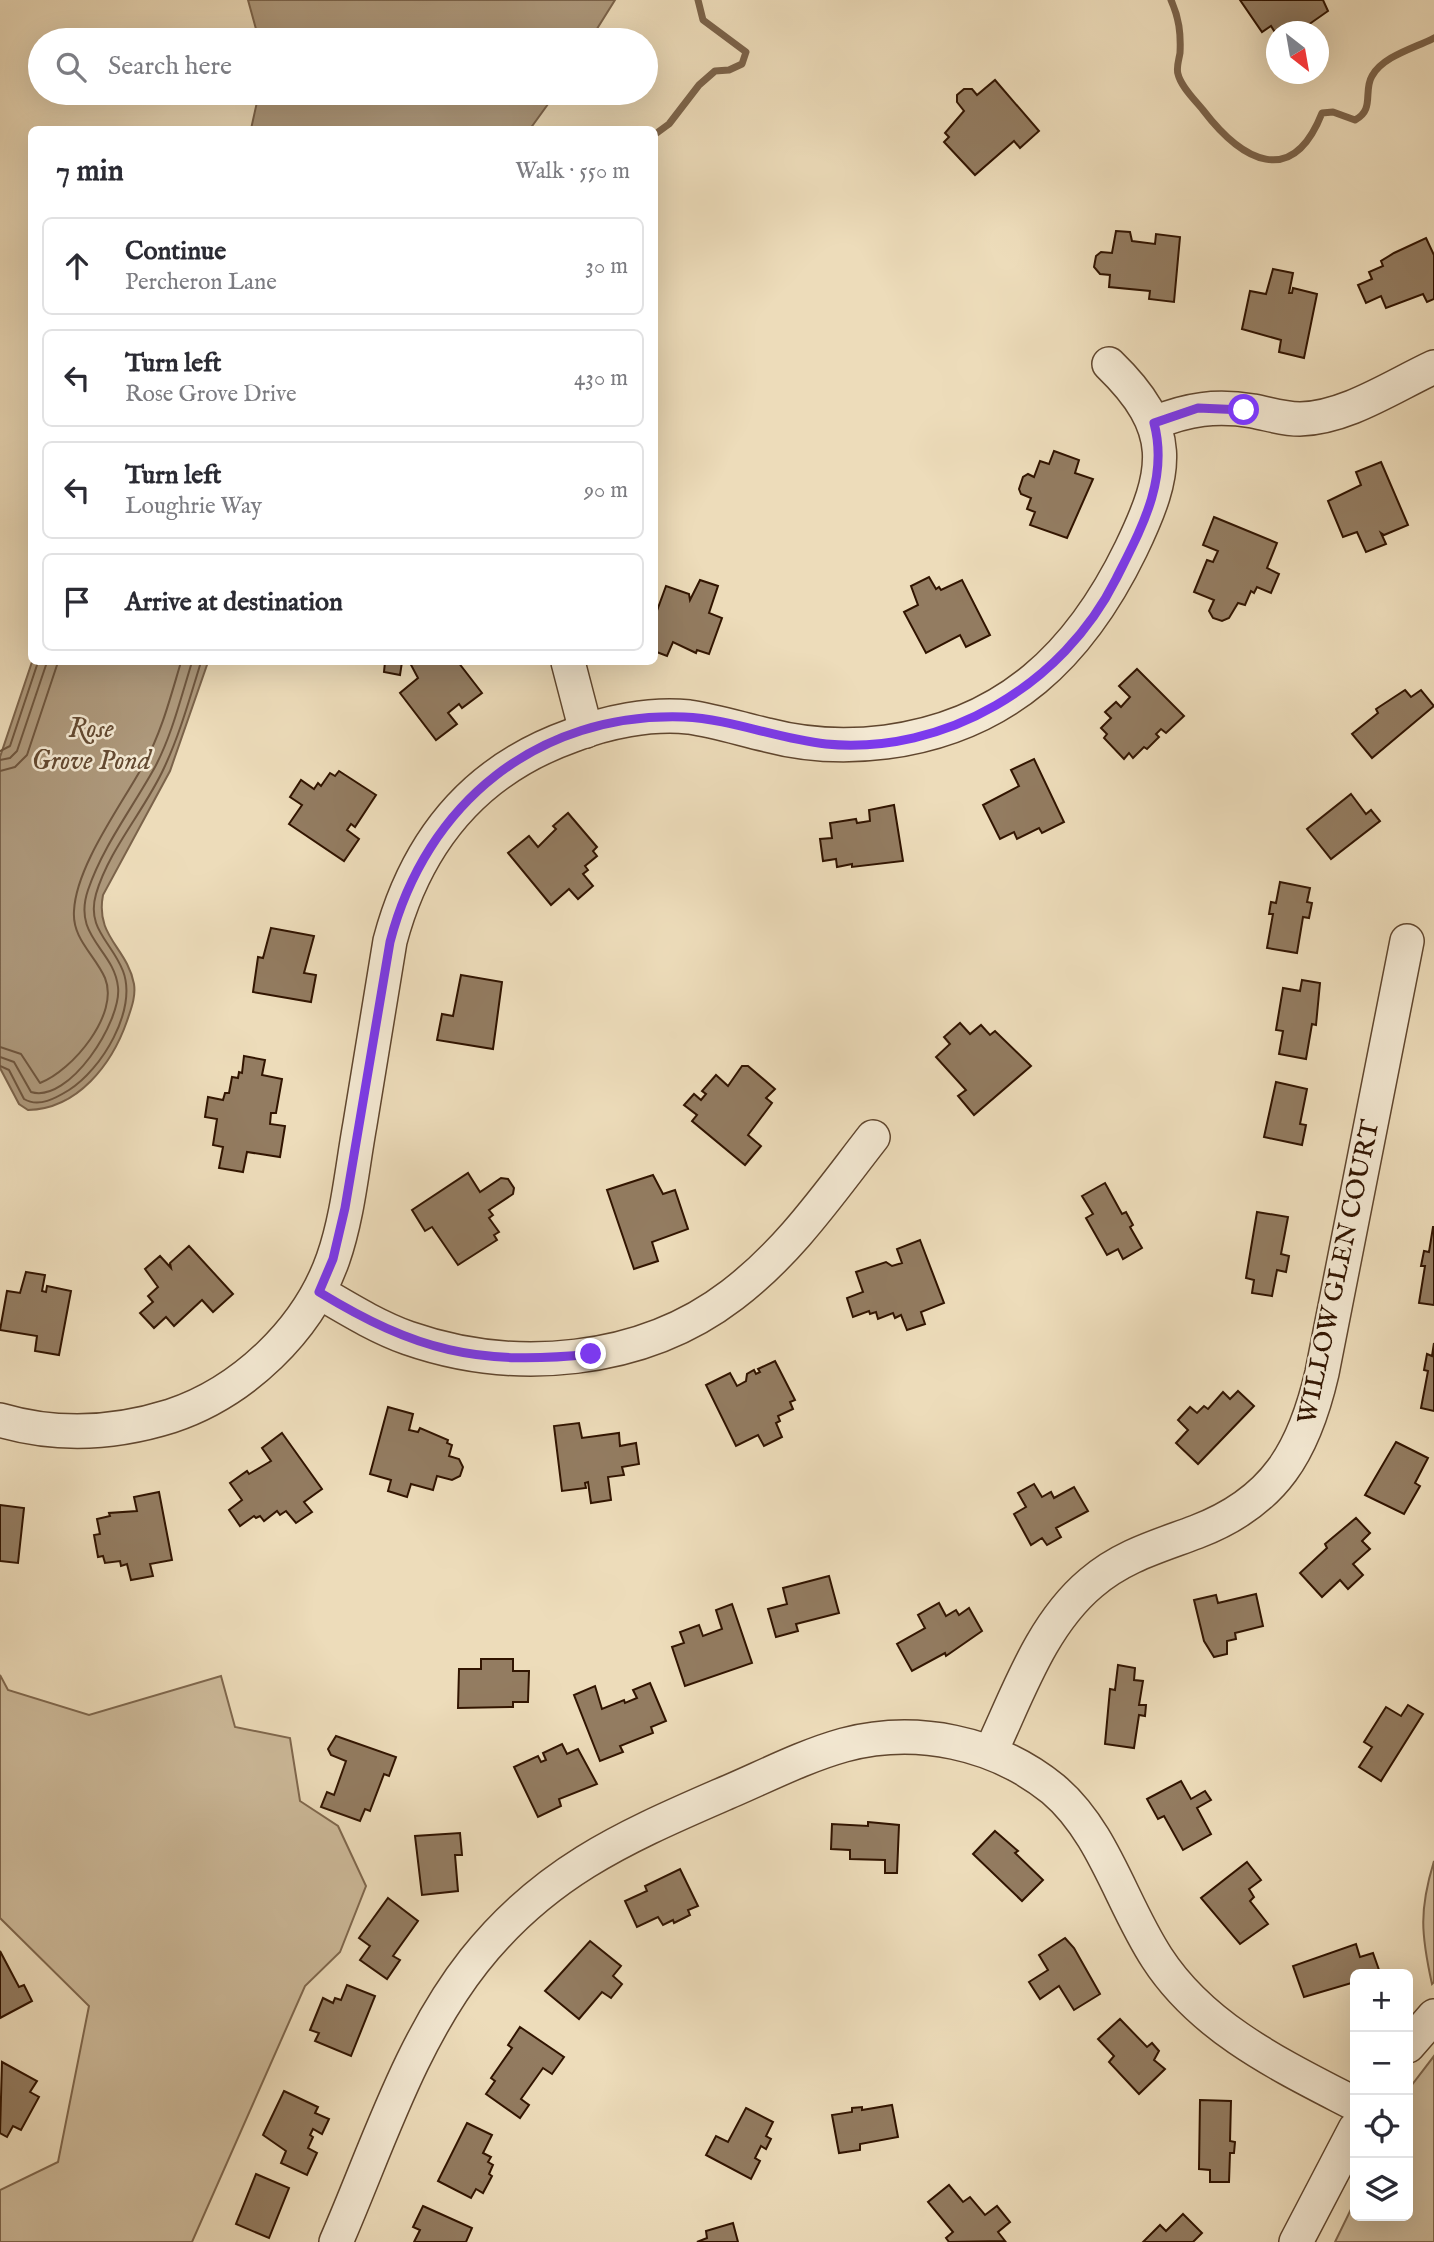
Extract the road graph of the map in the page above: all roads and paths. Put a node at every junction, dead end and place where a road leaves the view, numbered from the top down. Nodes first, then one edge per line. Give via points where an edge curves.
1 (1110, 364) dead end
2 (1434, 367) edge
3 (1154, 423) junction
4 (569, 665) edge
5 (586, 731) junction
6 (1407, 941) dead end
7 (873, 1137) dead end
8 (319, 1292) junction
9 (0, 1420) edge
10 (991, 1752) junction
11 (1434, 2016) edge
12 (1413, 2040) edge
13 (1350, 2101) edge
14 (1350, 2139) edge
15 (336, 2242) edge
16 (1296, 2242) edge

1 - 3 street via 1141,398
2 - 3 street via 1337,412 1318,416 1287,418 1212,407 1177,413
3 - 5 street via 1159,452 1155,491 1105,601 1071,645 1032,682 985,711 919,736 856,744 800,741 687,717 638,720
4 - 5 street
5 - 8 street via 544,747 489,780 447,822 414,872 390,942 340,1237
6 - 10 street, WILLOW GLEN COURT via 1322,1373 1312,1415 1295,1453 1270,1485 1228,1517 1147,1549 1091,1582 1047,1634
7 - 8 street via 794,1237 755,1276 677,1328 624,1346 527,1360 461,1353 385,1329
8 - 9 street via 306,1314 264,1360 212,1398 183,1412 131,1426 74,1433
10 - 13 street via 1053,1789 1074,1810 1158,1960 1209,2016 1255,2050
10 - 15 street via 921,1738 882,1738 846,1745 629,1835 569,1870 505,1926 444,2004 419,2049
11 - 12 street
14 - 16 street

